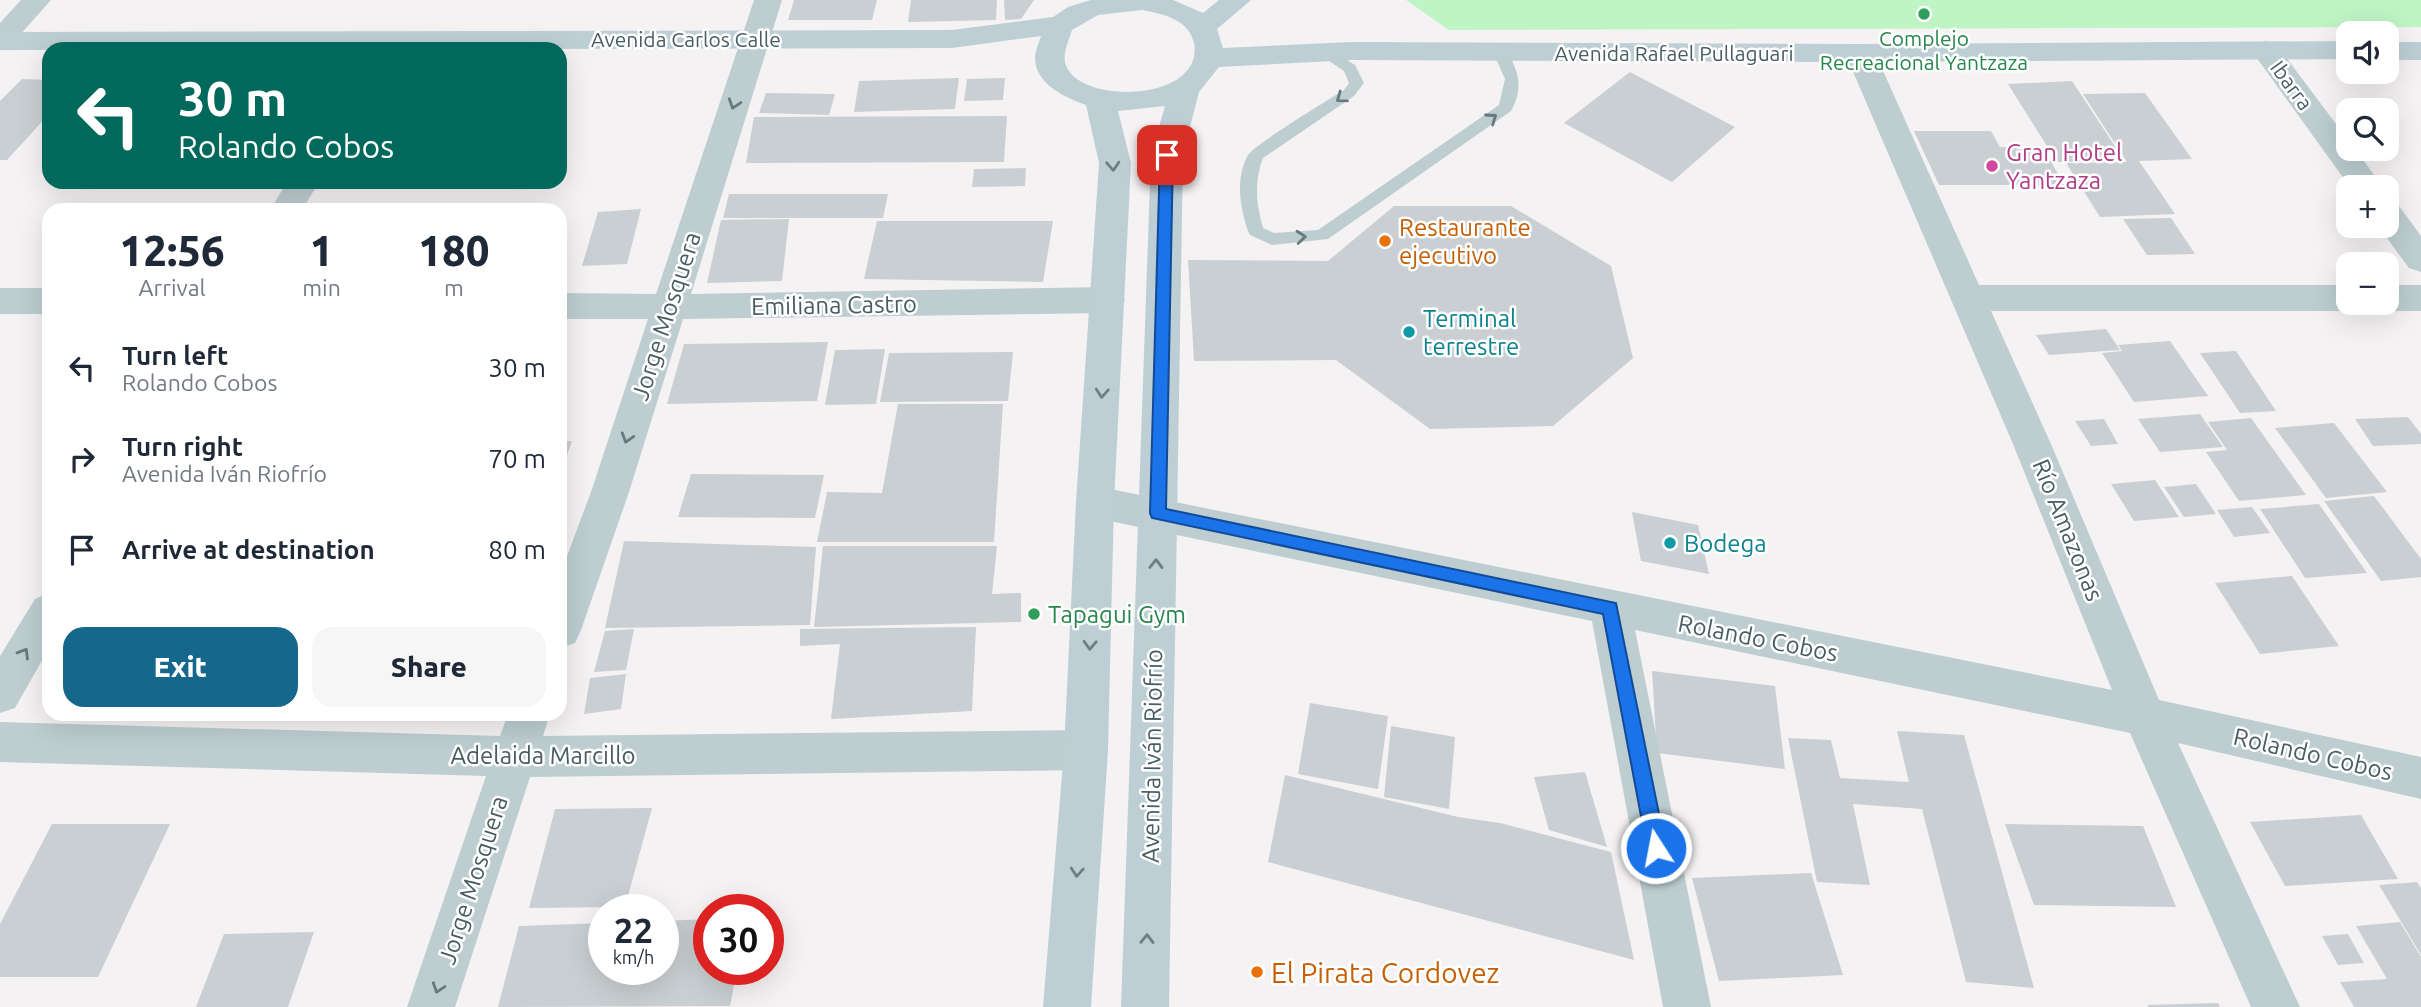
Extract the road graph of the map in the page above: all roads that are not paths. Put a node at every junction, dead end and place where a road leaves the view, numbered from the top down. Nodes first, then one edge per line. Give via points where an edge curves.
1 (37, 0) edge
2 (768, 0) edge
3 (1237, 0) edge
4 (1117, 1) edge
5 (1168, 2) edge
6 (1060, 26) junction
7 (1202, 27) junction
8 (952, 38) junction
9 (755, 39) junction
10 (0, 41) edge
11 (128, 42) edge
12 (532, 42) edge
13 (2266, 50) junction
14 (2336, 50) edge
15 (2399, 51) edge
16 (2421, 51) edge
17 (1325, 52) junction
18 (1500, 52) junction
19 (1860, 53) junction
20 (1210, 58) junction
21 (1051, 63) junction
22 (1185, 88) junction
23 (1100, 99) junction
24 (2358, 175) edge
25 (2399, 230) edge
26 (2421, 260) edge
27 (1968, 298) junction
28 (2336, 298) edge
29 (2399, 298) edge
30 (2421, 298) edge
31 (1108, 300) junction
32 (0, 301) edge
33 (42, 301) edge
34 (567, 306) edge
35 (668, 307) junction
36 (1095, 502) junction
37 (1158, 513) junction
38 (1610, 608) junction
39 (567, 611) edge
40 (42, 623) edge
41 (0, 694) edge
42 (2144, 716) junction
43 (526, 721) edge
44 (0, 742) edge
45 (1086, 750) junction
46 (513, 757) junction
47 (2421, 778) edge
48 (431, 1007) edge
49 (1067, 1007) edge
50 (1146, 1007) edge
51 (1687, 1007) edge
52 (2276, 1007) edge

1 - 10 street
2 - 9 street, Jorge Mosquera
3 - 7 street
4 - 5 street
4 - 6 street via 1091,8
5 - 7 street
6 - 8 street, Avenida Carlos Calle
6 - 21 street via 1049,55
7 - 20 street via 1210,42
8 - 9 street, Avenida Carlos Calle
8 - 21 street, Avenida Carlos Calle
9 - 12 street, Avenida Carlos Calle
9 -> 35 street, Jorge Mosquera
10 - 11 street, Avenida Carlos Calle
13 - 14 street, Avenida Rafael Pullaguari
13 - 19 street, Avenida Rafael Pullaguari
13 - 24 street, Ibarra
15 - 16 street
17 - 18 street, Avenida Rafael Pullaguari
17 -> 18 lane via 1350,68 1357,83 1256,155 1249,170 1250,213 1256,231 1272,239 1322,235 1506,108 1513,91 1511,72
17 - 20 street, Avenida Rafael Pullaguari
18 - 19 street, Avenida Rafael Pullaguari
19 - 27 street, Río Amazonas
20 - 22 street via 1202,74
21 - 23 street via 1072,88
22 - 23 street via 1131,102
22 - 37 street, Avenida Iván Riofrío via 1167,155
23 -> 31 street via 1115,163
25 - 26 street
27 - 28 street
27 - 42 street, Río Amazonas
29 - 30 street
31 - 35 street, Emiliana Castro
31 -> 36 street
32 - 33 street
34 - 35 street, Emiliana Castro
35 -> 39 street, Jorge Mosquera
36 - 37 street, Rolando Cobos
36 -> 45 street
37 - 38 street, Rolando Cobos
50 -> 37 street, Avenida Iván Riofrío
38 - 42 street, Rolando Cobos
38 - 51 street
41 -> 40 street
42 - 47 street, Rolando Cobos
42 - 52 street, Río Amazonas
43 - 46 street, Jorge Mosquera
44 - 46 street, Adelaida Marcillo
45 - 46 street, Adelaida Marcillo
45 -> 49 street
46 -> 48 street, Jorge Mosquera

